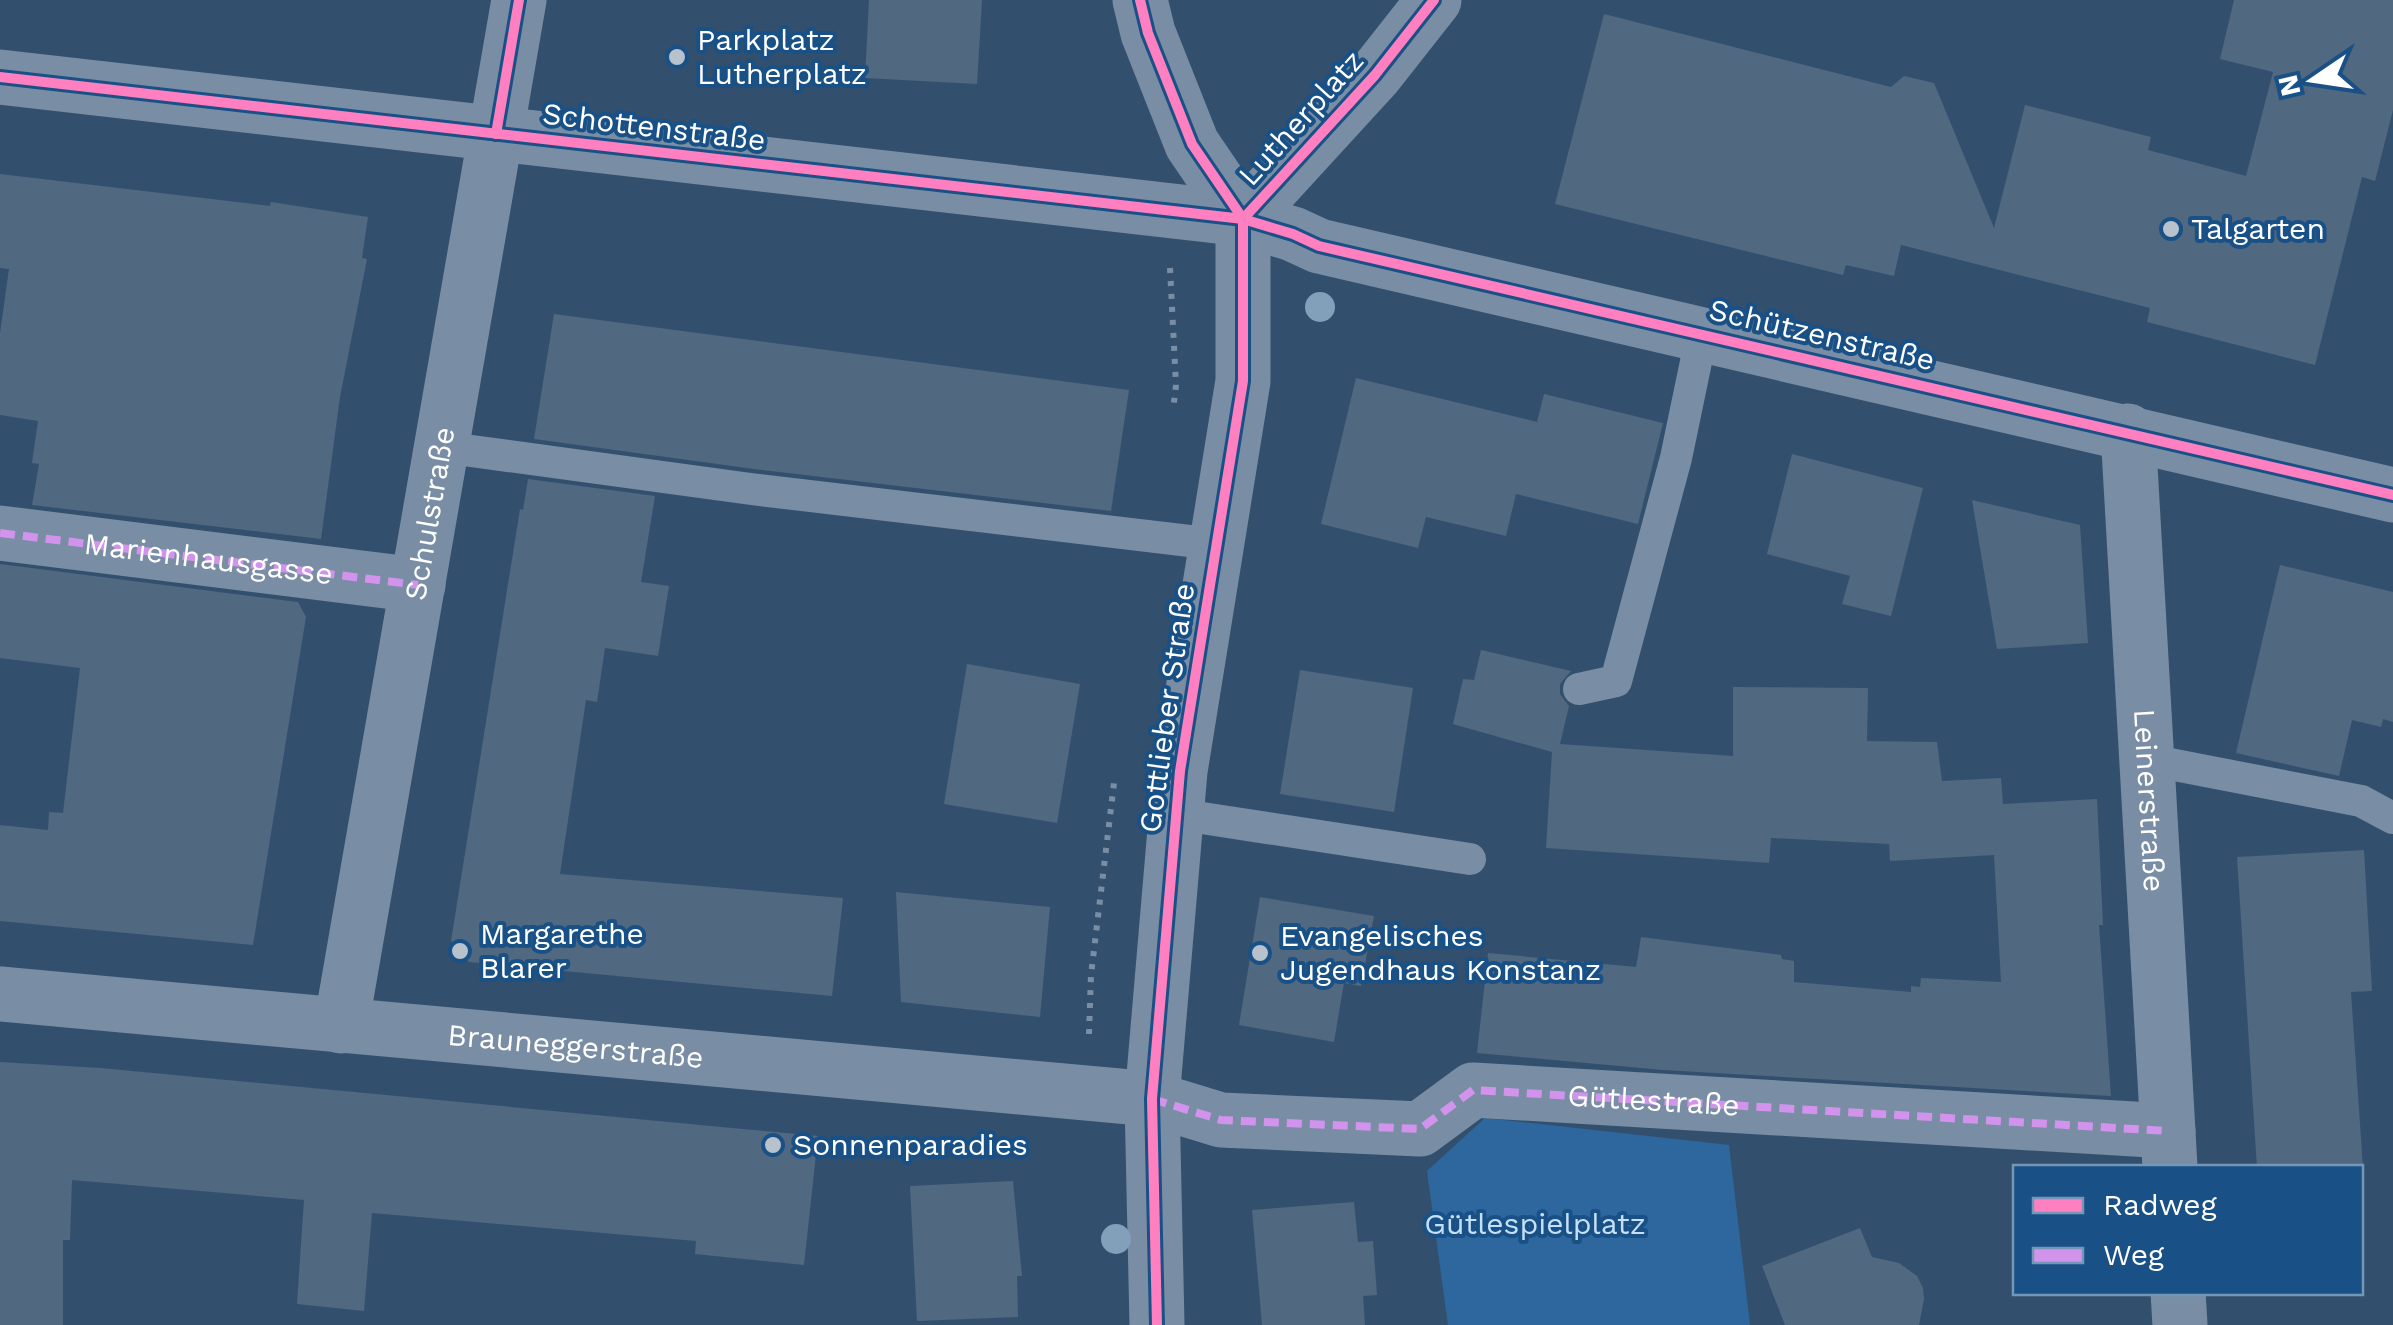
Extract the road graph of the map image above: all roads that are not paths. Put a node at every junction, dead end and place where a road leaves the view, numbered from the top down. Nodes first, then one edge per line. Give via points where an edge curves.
1 (519, 0) edge
2 (1140, 0) edge
3 (1434, 0) edge
4 (0, 77) edge
5 (496, 134) junction
6 (1243, 219) junction
7 (1702, 333) junction
8 (2128, 431) junction
9 (442, 447) junction
10 (2393, 495) edge
11 (0, 534) edge
12 (1215, 544) junction
13 (418, 585) junction
14 (1579, 689) dead end
15 (2148, 760) junction
16 (1176, 814) junction
17 (2393, 818) edge
18 (1470, 859) dead end
19 (0, 994) edge
20 (341, 1026) junction
21 (1152, 1099) junction
22 (2169, 1149) edge
23 (2178, 1295) edge
24 (1157, 1325) edge
25 (2180, 1325) edge

1 - 5 street, Schulstraße
2 - 6 street, Lutherplatz via 1192,144
3 - 6 street, Lutherplatz
4 - 5 street, Schottenstraße
5 - 6 street, Schottenstraße
5 - 9 street, Schulstraße
6 - 7 street, Schützenstraße via 1320,246
6 - 12 street, Gottlieber Straße via 1242,381
7 - 8 street, Schützenstraße
7 - 14 lane via 1616,680
8 - 10 street, Schützenstraße
8 - 15 street, Leinerstraße
9 - 12 lane
9 - 13 street, Schulstraße
11 - 13 street, Marienhausgasse
12 - 16 street, Gottlieber Straße
13 - 20 street, Schulstraße
15 - 17 lane via 2361,801
15 - 22 street, Leinerstraße
16 - 18 lane
16 - 21 street, Gottlieber Straße
19 - 20 street, Brauneggerstraße
20 - 21 street, Brauneggerstraße
21 - 22 street, Gütlestraße via 1221,1120 1420,1130 1472,1090
21 - 24 street, Gottlieber Straße
23 - 25 street

